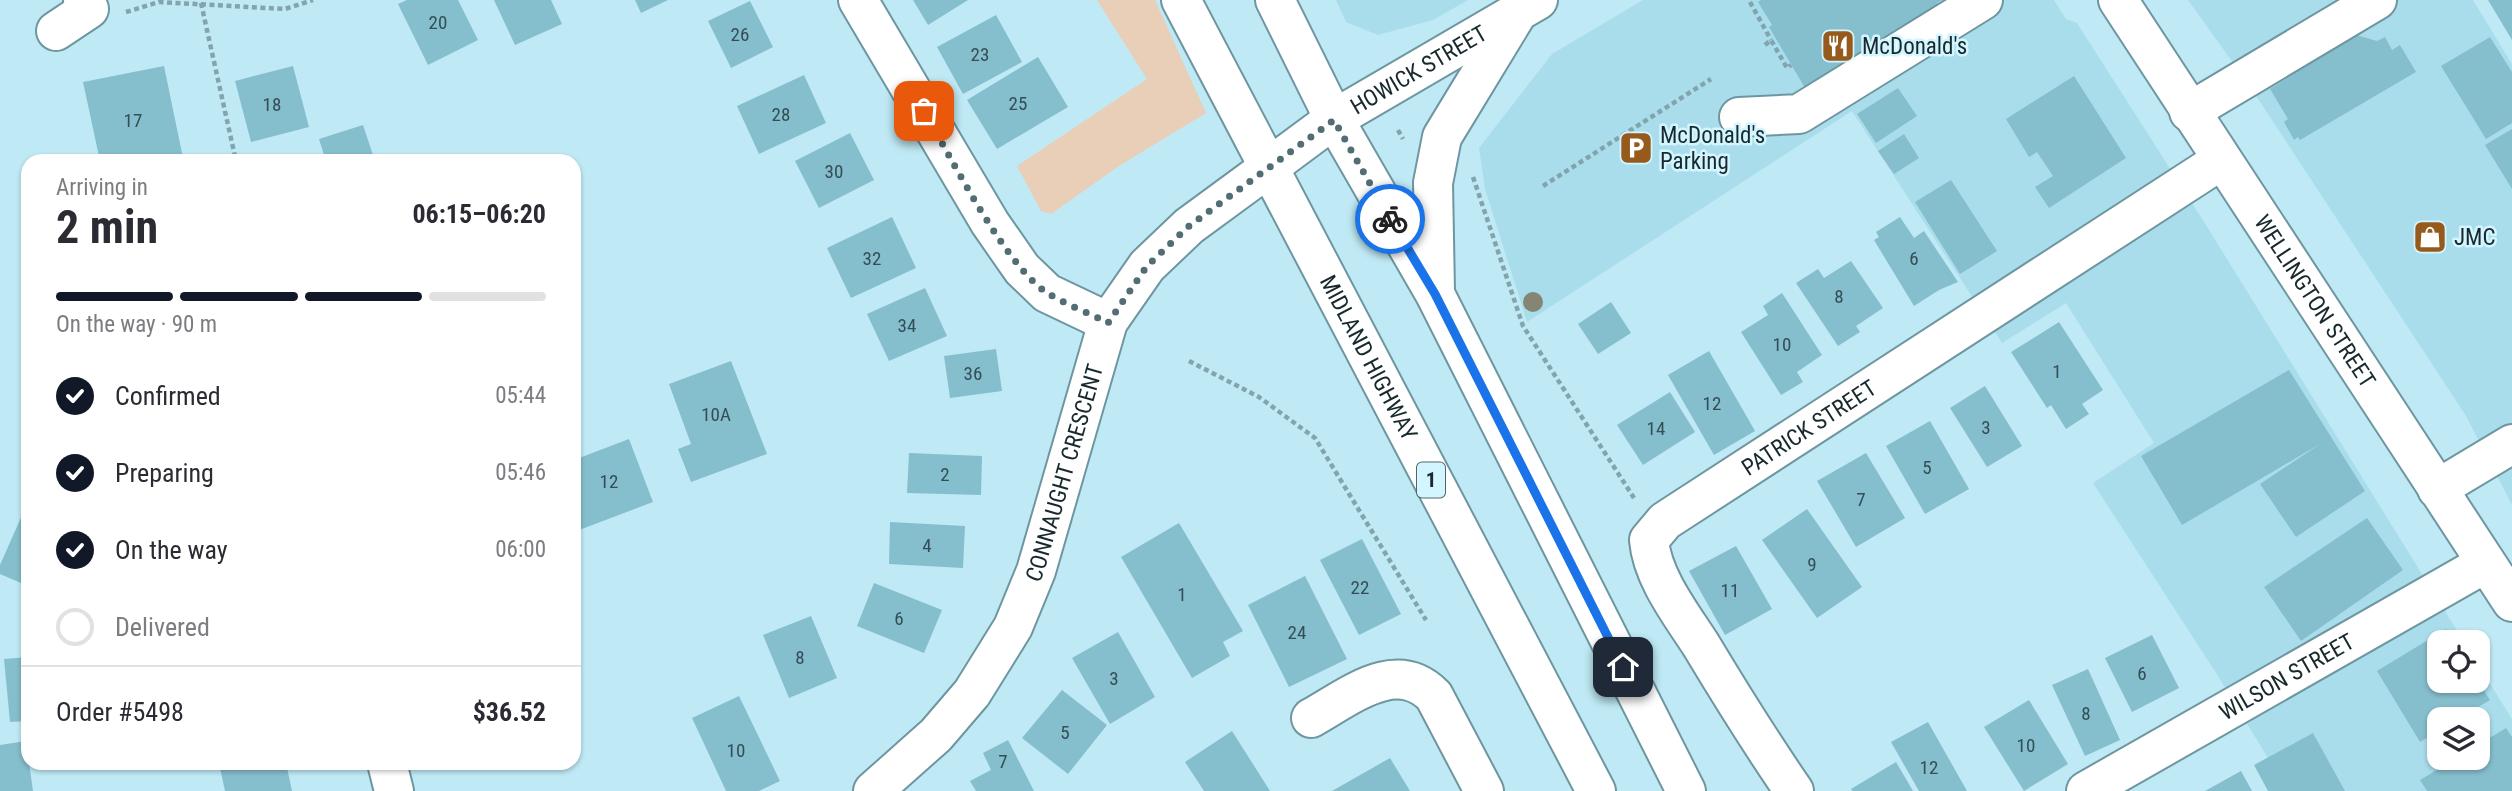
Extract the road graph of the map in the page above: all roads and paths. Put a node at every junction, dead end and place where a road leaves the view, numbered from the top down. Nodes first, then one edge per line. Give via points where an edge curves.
1 (313, 0) edge
2 (858, 0) edge
3 (1181, 0) edge
4 (1275, 0) edge
5 (1983, 0) edge
6 (2118, 0) edge
7 (2377, 0) edge
8 (221, 2) edge
9 (1750, 2) dead end
10 (201, 3) junction
11 (86, 5) edge
12 (1524, 5) edge
13 (57, 31) dead end
14 (1771, 40) junction
15 (1765, 45) dead end
16 (1791, 65) dead end
17 (1711, 79) dead end
18 (2189, 112) junction
19 (1739, 117) dead end
20 (1334, 120) junction
21 (234, 154) edge
22 (2220, 161) junction
23 (1268, 168) junction
24 (1472, 173) dead end
25 (1543, 186) dead end
26 (1435, 294) junction
27 (1108, 323) junction
28 (1189, 361) dead end
29 (2512, 444) edge
30 (2437, 489) junction
31 (1636, 502) dead end
32 (2486, 563) junction
33 (2512, 603) edge
34 (1426, 620) dead end
35 (1311, 718) dead end
36 (389, 770) edge
37 (895, 785) edge
38 (394, 791) edge
39 (1484, 791) edge
40 (1596, 791) edge
41 (1686, 791) edge
42 (1794, 791) edge
43 (2086, 791) edge

1 - 8 path via 285,9
2 - 27 main road via 1022,269 1047,293
3 - 23 main road, MIDLAND HIGHWAY / 1
4 - 20 main road
5 - 19 main road via 1798,114
6 - 18 main road, WELLINGTON STREET
7 - 18 main road
8 - 10 path
9 - 14 path
10 - 11 path via 159,2 110,17
10 - 21 path
11 - 13 main road
12 - 20 main road, HOWICK STREET
12 - 26 main road via 1442,137 1433,183
14 - 15 path
14 - 16 path via 1787,68
17 - 25 path
18 - 22 main road, WELLINGTON STREET
20 - 23 main road, HOWICK STREET
20 - 26 main road
22 - 30 main road, WELLINGTON STREET
22 - 42 main road, PATRICK STREET via 1665,521 1649,540 1650,555 1671,598
23 - 27 main road, CONNAUGHT CRESCENT via 1189,226 1147,266
23 - 40 main road, MIDLAND HIGHWAY / 1
24 - 31 path via 1523,326
26 - 41 main road
27 - 37 main road, CONNAUGHT CRESCENT via 1036,571 1013,627 972,693
28 - 34 path via 1259,397 1315,438
29 - 30 main road
30 - 32 main road, WELLINGTON STREET
32 - 33 main road, WELLINGTON STREET
32 - 43 main road, WILSON STREET
35 - 39 main road via 1382,681 1409,678 1434,695
36 - 38 main road

